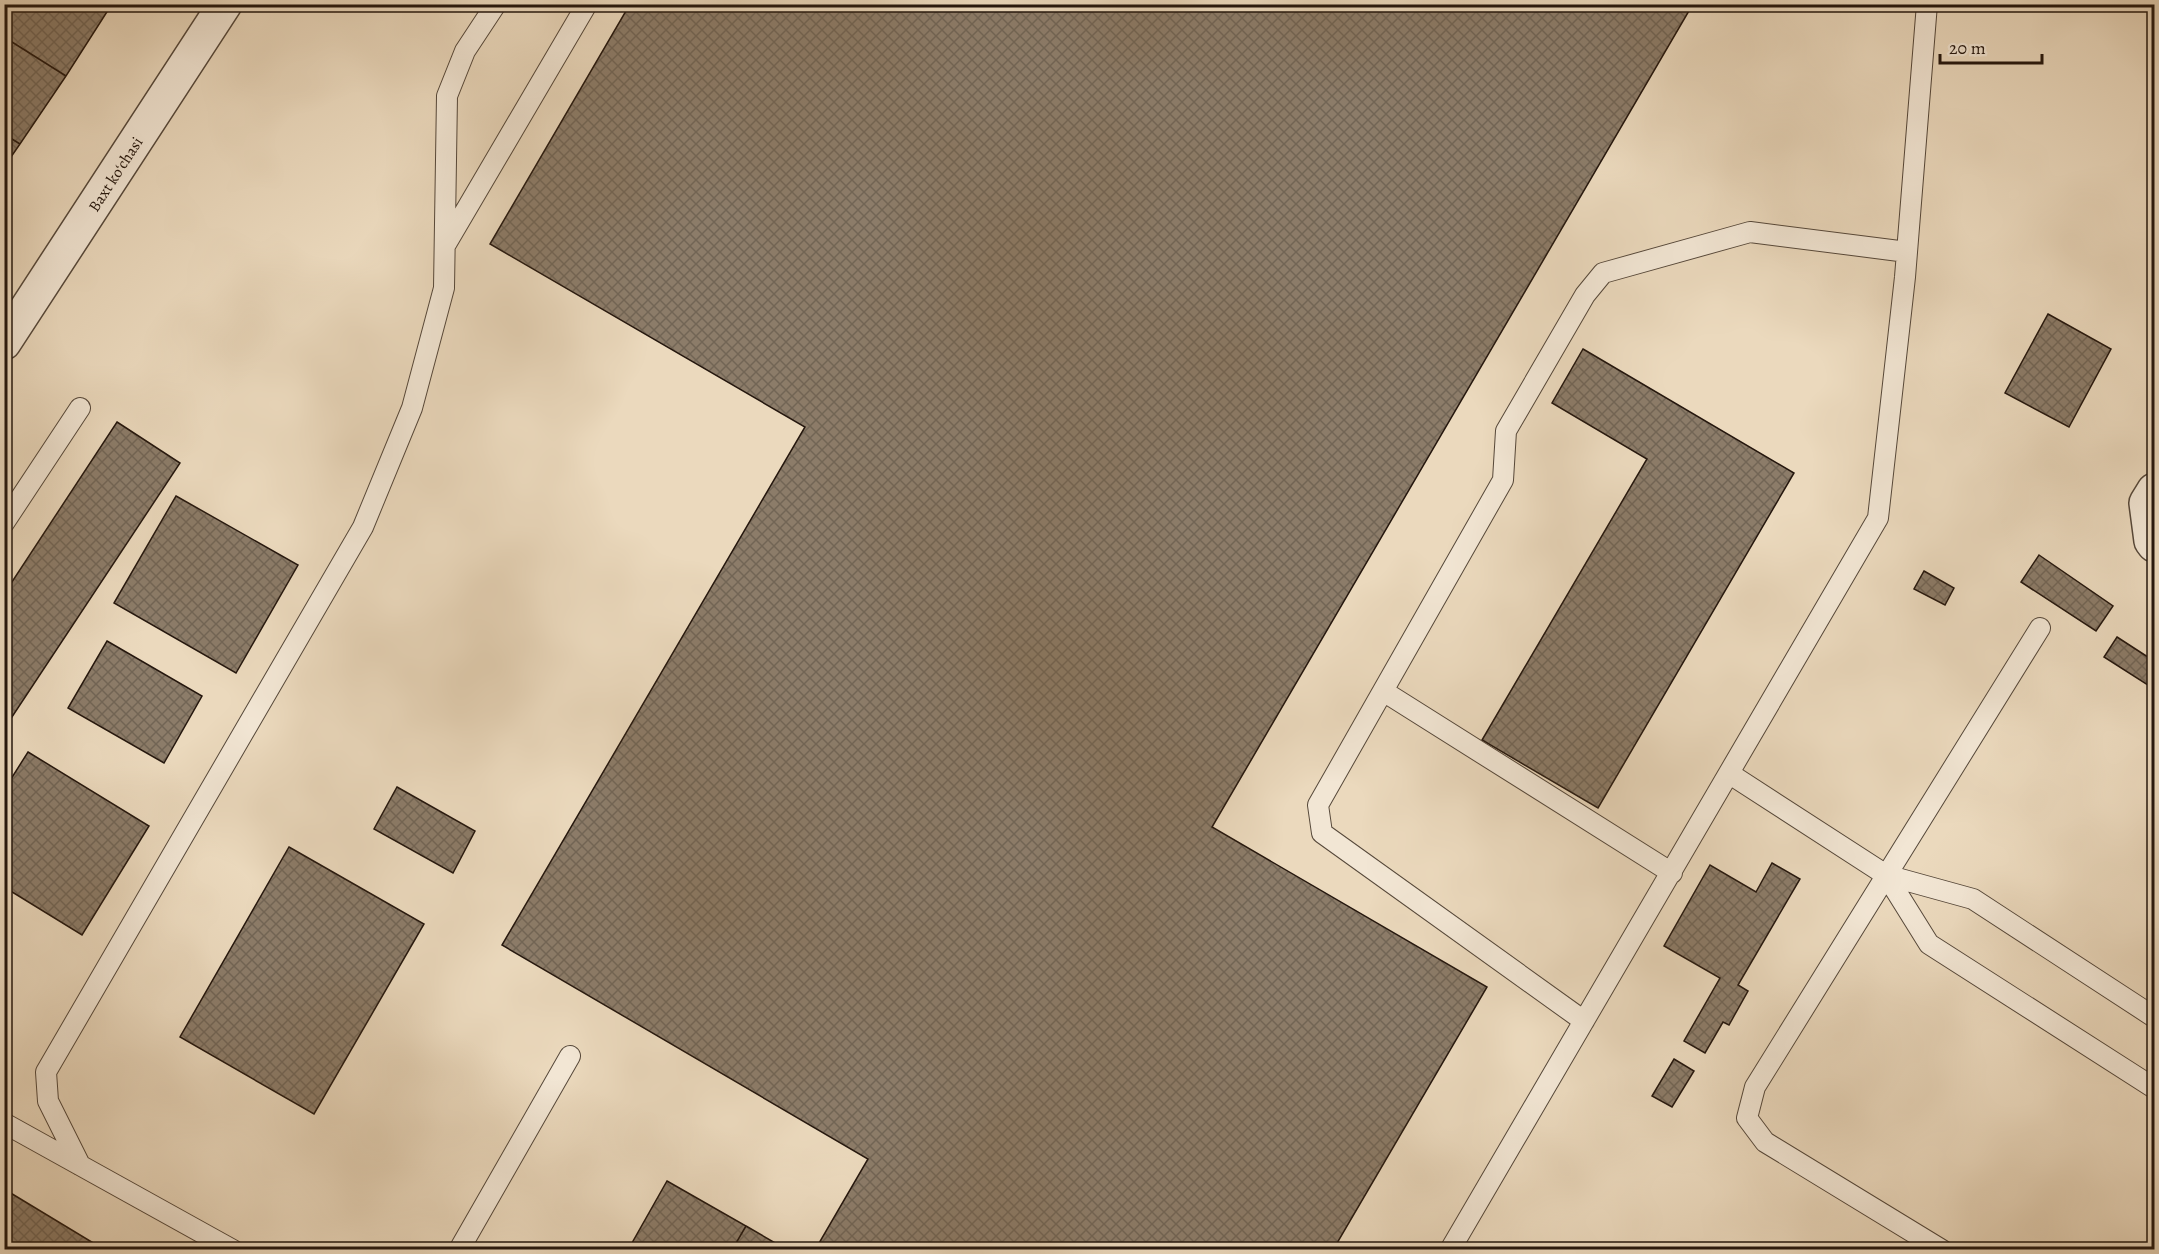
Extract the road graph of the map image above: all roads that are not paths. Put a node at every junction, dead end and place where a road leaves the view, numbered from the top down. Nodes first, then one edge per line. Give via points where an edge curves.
1 (225, 4) edge
2 (496, 4) edge
3 (587, 4) edge
4 (1927, 4) edge
5 (445, 246) junction
6 (1907, 252) junction
7 (4, 343) edge
8 (80, 408) dead end
9 (2154, 490) edge
10 (4, 523) edge
11 (2154, 545) edge
12 (2040, 628) dead end
13 (1383, 691) junction
14 (1730, 774) junction
15 (1672, 873) junction
16 (1886, 875) junction
17 (2154, 1017) edge
18 (1584, 1022) junction
19 (570, 1056) dead end
20 (2154, 1088) edge
21 (4, 1124) edge
22 (80, 1165) junction
23 (1451, 1249) edge
24 (233, 1250) edge
25 (459, 1250) edge
26 (1942, 1250) edge

1 - 7 street, Baxt koʻchasi
2 - 5 lane via 465,51 447,96
3 - 5 lane
4 - 6 lane
5 - 22 lane via 444,288 412,408 363,527 46,1072 48,1101
6 - 13 lane via 1750,232 1603,273 1585,295 1506,431 1503,480
6 - 14 lane via 1878,518
8 - 10 lane
9 - 11 street via 2146,502
12 - 16 lane
13 - 15 lane
13 - 18 lane via 1318,805 1322,832
14 - 15 lane
14 - 16 lane
15 - 18 lane
16 - 17 lane via 1973,899
16 - 20 lane via 1929,944
16 - 26 lane via 1755,1087 1747,1118 1765,1142
18 - 23 lane
19 - 25 lane
21 - 22 lane
22 - 24 lane

